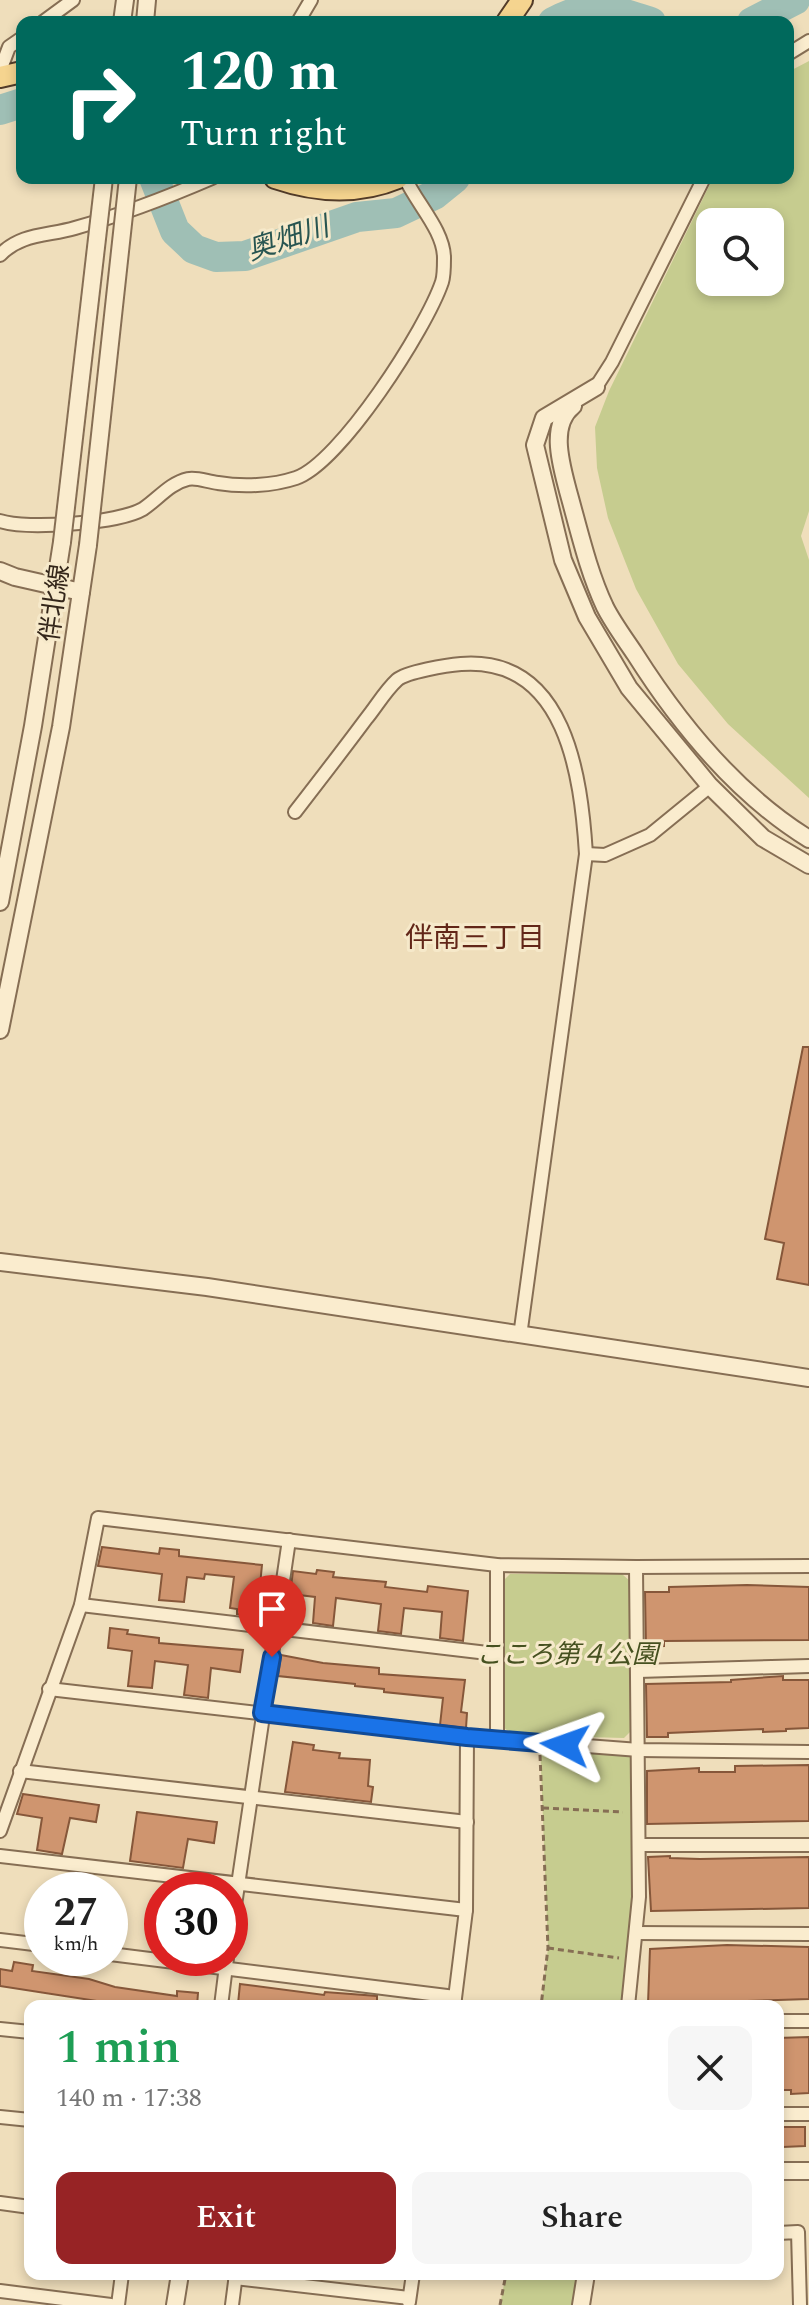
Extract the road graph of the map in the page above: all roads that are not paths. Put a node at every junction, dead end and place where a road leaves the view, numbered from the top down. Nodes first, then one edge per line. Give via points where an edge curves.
1 (73, 0) edge
2 (51, 16) edge
3 (16, 42) edge
4 (0, 74) edge
5 (103, 184) edge
6 (127, 184) edge
7 (198, 184) edge
8 (299, 184) edge
9 (392, 184) edge
10 (406, 184) edge
11 (701, 184) edge
12 (0, 255) edge
13 (596, 387) junction
14 (0, 521) edge
15 (0, 571) edge
16 (56, 586) junction
17 (81, 592) junction
18 (710, 786) junction
19 (295, 812) dead end
20 (809, 839) edge
21 (586, 854) junction
22 (809, 865) edge
23 (0, 902) edge
24 (0, 1030) edge
25 (0, 1262) edge
26 (520, 1336) junction
27 (809, 1378) edge
28 (289, 1540) junction
29 (497, 1565) junction
30 (809, 1566) edge
31 (636, 1567) junction
32 (81, 1605) junction
33 (276, 1629) junction
34 (496, 1654) junction
35 (809, 1666) edge
36 (638, 1671) junction
37 (49, 1689) junction
38 (262, 1713) junction
39 (467, 1737) junction
40 (497, 1740) junction
41 (639, 1750) junction
42 (809, 1752) edge
43 (20, 1771) junction
44 (250, 1798) junction
45 (467, 1822) junction
46 (0, 1831) edge
47 (640, 1845) junction
48 (809, 1845) edge
49 (0, 1856) edge
50 (144, 1872) edge
51 (240, 1872) edge
52 (248, 1884) edge
53 (466, 1910) junction
54 (636, 1933) junction
55 (809, 1934) edge
56 (0, 1940) edge
57 (24, 1943) edge
58 (248, 1966) edge
59 (225, 1976) edge
60 (222, 2000) edge
61 (449, 2000) edge
62 (455, 2000) edge
63 (629, 2000) edge
64 (784, 2021) edge
65 (809, 2021) edge
66 (0, 2029) edge
67 (24, 2031) edge
68 (784, 2114) edge
69 (809, 2114) edge
70 (0, 2117) edge
71 (24, 2119) edge
72 (784, 2171) edge
73 (809, 2171) edge
74 (0, 2203) edge
75 (24, 2206) edge
76 (784, 2233) edge
77 (121, 2280) edge
78 (179, 2280) edge
79 (235, 2280) edge
80 (264, 2280) edge
81 (412, 2280) edge
82 (585, 2280) edge
83 (0, 2291) edge
84 (409, 2301) edge
85 (111, 2305) edge
86 (118, 2305) edge
87 (175, 2305) edge
88 (232, 2305) edge
89 (581, 2305) edge
90 (800, 2305) edge

1 - 2 street
3 - 4 street via 9,47
5 - 16 street, 伴北線, bridge
6 - 17 street, 伴北線, bridge
7 - 12 street via 73,229 41,233
8 - 9 main road via 346,191
10 - 14 street via 441,236 443,281 374,401 311,472 265,485 191,478 125,516 37,526
11 - 13 street
13 - 18 street via 544,418 535,445 563,560 587,617 629,688
13 - 20 street via 562,414 558,436 585,551 606,609 682,723 777,819
15 - 16 street
16 - 17 street
16 - 23 street, 伴北線
17 - 24 street, 伴北線 via 61,727
18 - 21 street via 650,835 605,855
18 - 22 street via 763,838
19 - 21 street via 398,678 478,663 529,683 553,709 572,752 583,802
21 - 26 street
25 - 26 street via 207,1287
26 - 27 street
28 - 29 street
28 - 32 street via 98,1518
28 - 33 street
29 - 31 street
29 - 34 street
30 - 31 street
31 - 36 street
32 - 33 street
32 - 37 street
33 - 34 street
33 - 38 street
34 - 40 street
35 - 36 street
36 - 41 street
37 - 38 street
37 - 43 street
38 - 39 street
38 - 44 street
39 - 40 street
39 - 45 street
40 - 41 street
41 - 42 street
41 - 47 street
43 - 44 street
43 - 46 street
44 - 45 street
44 - 51 street
45 - 53 street
47 - 48 street
47 - 54 street
49 - 50 street
52 - 53 street
53 - 62 street
54 - 55 street
54 - 63 street
56 - 57 street
58 - 61 street
59 - 60 street
64 - 65 street
66 - 67 street
68 - 69 street
70 - 71 street
72 - 73 street
74 - 75 street
76 - 90 street via 798,2232
77 - 86 street
78 - 87 street
79 - 88 street
80 - 84 street
81 - 84 street
82 - 89 street
83 - 85 street

